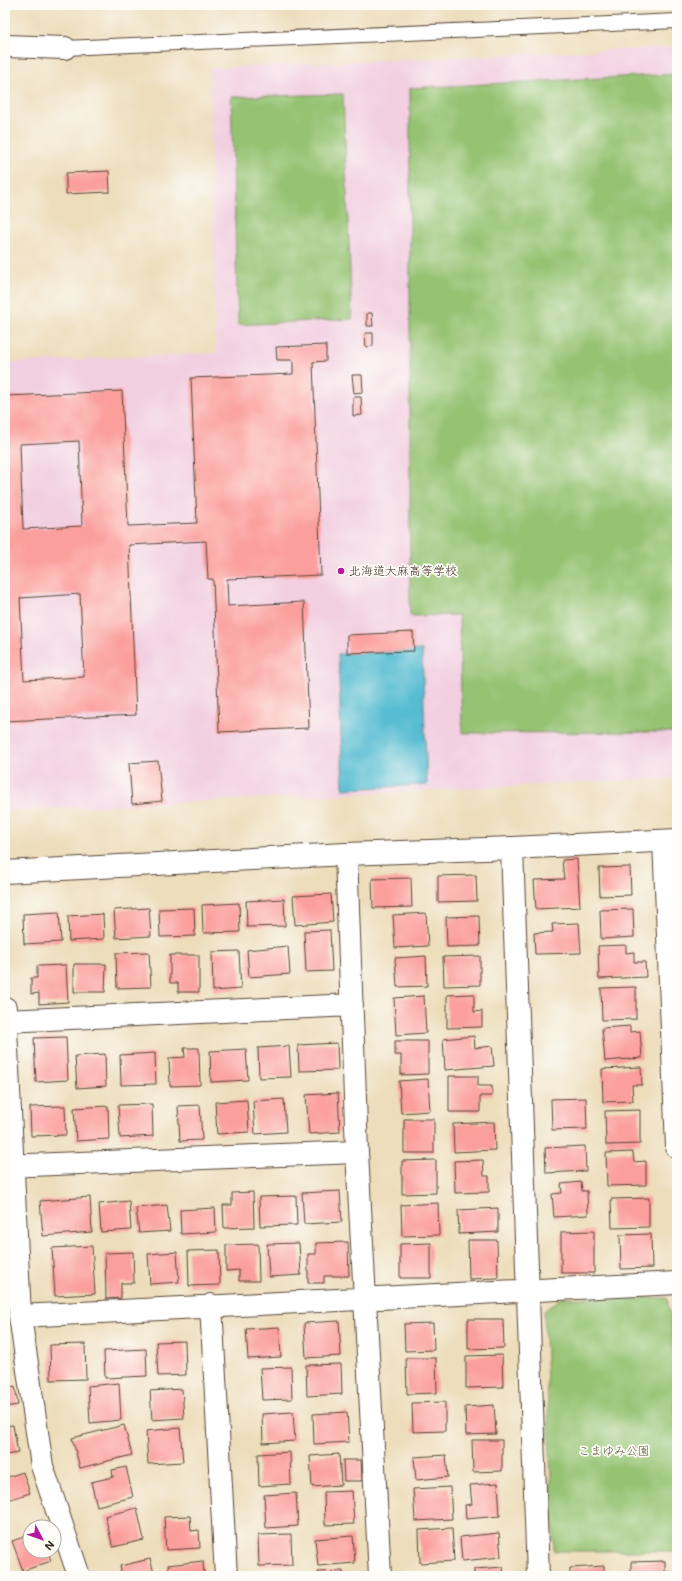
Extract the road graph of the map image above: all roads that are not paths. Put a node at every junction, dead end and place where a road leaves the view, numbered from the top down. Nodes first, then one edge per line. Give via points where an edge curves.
1 (677, 21) edge
2 (5, 46) edge
3 (65, 48) joint
4 (670, 840) edge
5 (512, 848) junction
6 (346, 854) junction
7 (5, 872) edge
8 (352, 1005) junction
9 (5, 1008) edge
10 (6, 1021) edge
11 (677, 1147) edge
12 (357, 1152) junction
13 (8, 1166) edge
14 (677, 1283) edge
15 (527, 1289) junction
16 (366, 1298) junction
17 (211, 1306) junction
18 (20, 1316) junction
19 (80, 1576) edge
20 (226, 1576) edge
21 (380, 1576) edge
22 (538, 1576) edge

1 - 3 lane
2 - 3 street
4 - 5 street
4 - 11 street
5 - 6 street
5 - 15 street
6 - 7 street
6 - 8 street
8 - 10 street
8 - 12 street
9 - 10 street
10 - 13 street
12 - 13 street
12 - 16 street
13 - 18 street
14 - 15 street
15 - 16 street
15 - 22 street
16 - 17 street
16 - 21 street
17 - 18 street
17 - 20 street
18 - 19 street via 42,1466

